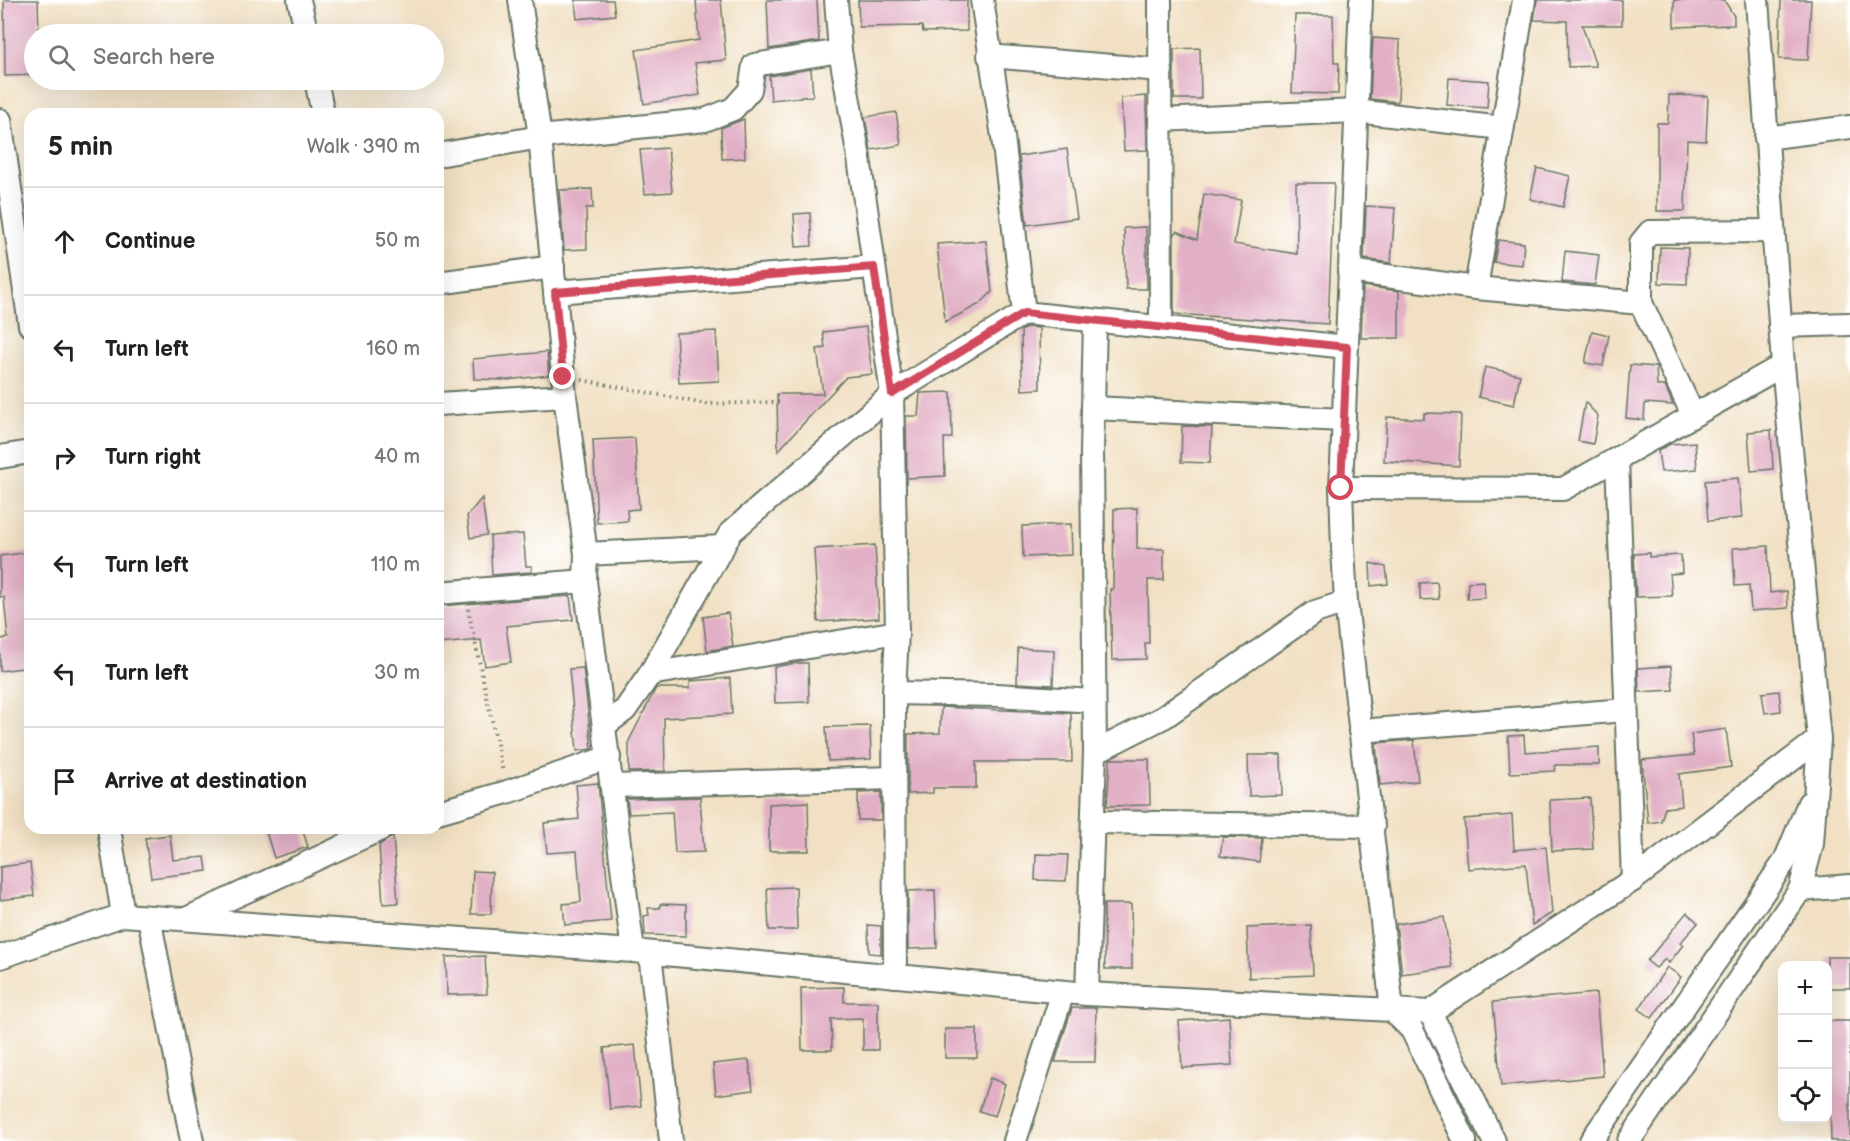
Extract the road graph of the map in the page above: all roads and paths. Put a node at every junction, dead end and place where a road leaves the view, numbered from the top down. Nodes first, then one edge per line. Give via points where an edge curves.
1 (299, 0) edge
2 (520, 0) edge
3 (836, 0) edge
4 (982, 0) edge
5 (1160, 0) edge
6 (1361, 0) edge
7 (1524, 0) edge
8 (1757, 0) edge
9 (305, 24) edge
10 (840, 51) junction
11 (989, 56) junction
12 (1161, 70) junction
13 (318, 90) edge
14 (322, 108) edge
15 (1356, 111) junction
16 (0, 120) edge
17 (1160, 120) junction
18 (1850, 127) edge
19 (1502, 128) junction
20 (540, 137) junction
21 (1766, 138) junction
22 (444, 154) edge
23 (20, 196) edge
24 (1773, 231) junction
25 (9, 253) edge
26 (552, 267) junction
27 (874, 267) junction
28 (1349, 271) junction
29 (444, 282) edge
30 (1476, 288) junction
31 (555, 292) junction
32 (1641, 303) junction
33 (24, 304) edge
34 (1024, 313) junction
35 (1095, 321) junction
36 (1850, 324) edge
37 (1780, 326) junction
38 (1161, 327) junction
39 (1347, 347) junction
40 (1783, 365) junction
41 (564, 387) junction
42 (892, 394) junction
43 (779, 402) dead end
44 (444, 403) edge
45 (1093, 408) junction
46 (1693, 415) junction
47 (1344, 420) junction
48 (24, 453) edge
49 (0, 457) edge
50 (1617, 459) junction
51 (1341, 488) junction
52 (723, 547) junction
53 (586, 554) junction
54 (585, 581) junction
55 (464, 591) junction
56 (444, 592) edge
57 (1346, 602) junction
58 (897, 632) junction
59 (650, 674) junction
60 (894, 693) junction
61 (1094, 701) junction
62 (1626, 710) junction
63 (605, 725) junction
64 (1360, 731) junction
65 (1820, 739) junction
66 (1095, 752) junction
67 (609, 756) junction
68 (894, 778) junction
69 (1817, 785) junction
70 (612, 786) junction
71 (507, 792) junction
72 (444, 810) edge
73 (1093, 822) junction
74 (1373, 826) junction
75 (110, 834) edge
76 (369, 834) edge
77 (1633, 880) junction
78 (1850, 886) edge
79 (1800, 890) junction
80 (123, 915) junction
81 (149, 917) junction
82 (184, 919) junction
83 (641, 952) junction
84 (0, 957) edge
85 (895, 976) junction
86 (1063, 992) junction
87 (1087, 994) junction
88 (1392, 1010) junction
89 (1430, 1012) junction
90 (192, 1141) edge
91 (671, 1141) edge
92 (1014, 1141) edge
93 (1465, 1141) edge
94 (1494, 1141) edge
95 (1591, 1141) edge
96 (1629, 1141) edge

1 - 9 street
2 - 20 street
3 - 10 street
4 - 11 street
5 - 12 street
6 - 15 street
7 - 19 street
8 - 21 street
10 - 20 street via 754,65 750,90 733,110 705,120
10 - 27 street
11 - 12 street
11 - 34 street
12 - 17 street
13 - 14 street
15 - 17 street
15 - 19 street
15 - 28 street
16 - 23 street
17 - 38 street
18 - 21 street
19 - 30 street
20 - 22 street
20 - 26 street
21 - 24 street
23 - 25 street
24 - 32 street via 1650,232 1641,243
24 - 37 street
25 - 33 street
26 - 29 street
26 - 31 street
27 - 31 street
27 - 42 street
28 - 30 street
28 - 39 street
30 - 32 street
31 - 41 street
32 - 46 street
34 - 35 street
34 - 42 street
35 - 38 street
35 - 45 street
36 - 37 street
37 - 40 street
38 - 39 street
39 - 47 street
40 - 46 street
40 - 65 street
41 - 43 path via 706,404
41 - 44 street
41 - 53 street
42 - 52 street via 731,532
42 - 58 street
45 - 47 street
45 - 61 street
46 - 50 street
47 - 51 street
48 - 49 street
50 - 51 street via 1563,489
50 - 62 street
51 - 57 street
52 - 53 street
52 - 59 street
53 - 54 street
54 - 55 street
54 - 63 street
55 - 56 street
55 - 71 path
57 - 64 street
57 - 66 street via 1315,612 1164,717
58 - 59 street
58 - 60 street
59 - 63 street via 625,710
60 - 61 street
60 - 68 street
61 - 66 street
62 - 64 street
62 - 77 street
63 - 67 street
64 - 74 street
65 - 69 street
65 - 77 street
66 - 73 street
67 - 70 street
67 - 71 street
68 - 70 street
68 - 85 street
69 - 79 street via 1812,844
69 - 95 street via 1785,861
70 - 83 street
71 - 72 street
73 - 74 street
73 - 87 street
74 - 88 street
75 - 80 street
76 - 82 street
77 - 89 street
78 - 79 street
79 - 96 street
80 - 81 street
80 - 84 street
81 - 82 street
81 - 90 street
82 - 83 street
83 - 85 street
83 - 91 street
85 - 86 street
86 - 87 street
86 - 92 street
87 - 88 street
88 - 89 street
88 - 93 street via 1412,1030
89 - 94 street

